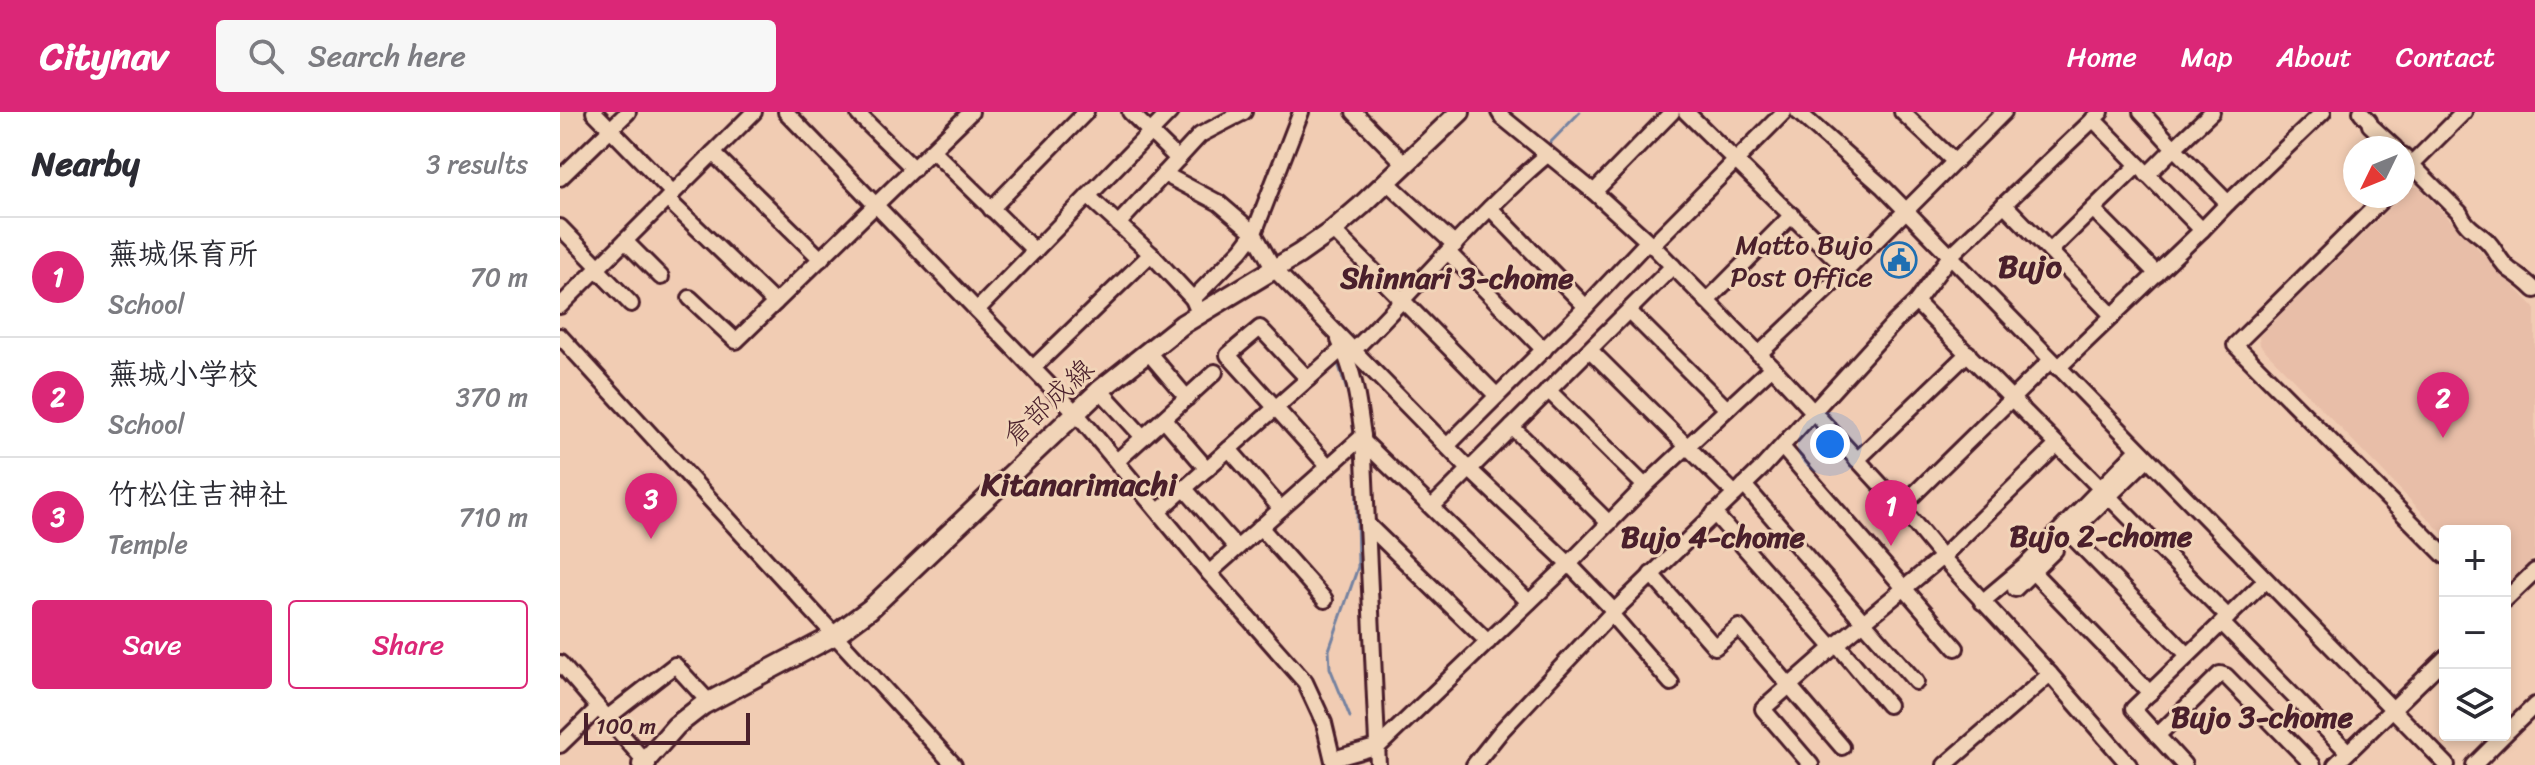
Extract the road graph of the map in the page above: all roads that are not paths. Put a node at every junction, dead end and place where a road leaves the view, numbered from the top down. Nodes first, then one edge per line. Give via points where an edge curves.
1 (594, 112) edge
2 (628, 112) edge
3 (754, 112) edge
4 (786, 112) edge
5 (861, 112) edge
6 (947, 112) edge
7 (971, 112) edge
8 (1086, 112) edge
9 (1130, 112) edge
10 (1170, 112) edge
11 (1244, 112) edge
12 (1301, 112) edge
13 (1354, 112) edge
14 (1460, 112) edge
15 (1499, 112) edge
16 (1672, 112) edge
17 (1686, 112) edge
18 (1784, 112) edge
19 (1798, 112) edge
20 (2004, 112) edge
21 (2141, 112) edge
22 (2212, 112) edge
23 (2323, 112) edge
24 (2361, 112) edge
25 (2464, 112) edge
26 (1910, 115) edge
27 (2097, 115) edge
28 (959, 124) junction
29 (611, 129) junction
30 (1151, 132) junction
31 (2382, 136) edge
32 (2174, 148) junction
33 (933, 151) junction
34 (713, 153) junction
35 (1547, 155) junction
36 (1178, 159) junction
37 (1737, 160) junction
38 (2415, 160) edge
39 (1955, 162) junction
40 (1405, 164) junction
41 (914, 169) junction
42 (2142, 170) junction
43 (2415, 173) edge
44 (1164, 174) junction
45 (560, 178) edge
46 (1387, 182) junction
47 (1594, 192) junction
48 (670, 196) junction
49 (1088, 196) junction
50 (2228, 203) junction
51 (2004, 204) junction
52 (876, 205) junction
53 (1490, 208) junction
54 (2374, 208) edge
55 (991, 209) junction
56 (2093, 209) junction
57 (1907, 212) junction
58 (1792, 215) junction
59 (1118, 224) junction
60 (560, 227) edge
61 (1333, 230) junction
62 (2202, 230) junction
63 (1254, 233) junction
64 (625, 241) junction
65 (1650, 243) junction
66 (1452, 248) junction
67 (1035, 251) junction
68 (2050, 251) junction
69 (1151, 254) junction
70 (1950, 256) junction
71 (821, 259) junction
72 (1673, 266) junction
73 (598, 268) junction
74 (1274, 269) junction
75 (1847, 270) junction
76 (2157, 274) junction
77 (661, 277) dead end
78 (2535, 290) edge
79 (690, 298) dead end
80 (1404, 300) junction
81 (1707, 301) junction
82 (1916, 302) junction
83 (775, 303) junction
84 (631, 304) dead end
85 (560, 306) edge
86 (1196, 306) junction
87 (1586, 307) junction
88 (977, 310) junction
89 (1629, 311) junction
90 (2113, 316) junction
91 (560, 336) edge
92 (1348, 349) junction
93 (1544, 350) junction
94 (1590, 350) junction
95 (1148, 352) junction
96 (1968, 353) junction
97 (1759, 354) junction
98 (2054, 364) junction
99 (1034, 367) junction
100 (1772, 367) junction
101 (1215, 372) dead end
102 (1308, 379) junction
103 (1100, 390) junction
104 (1548, 390) junction
105 (1497, 396) junction
106 (1187, 398) junction
107 (2012, 401) junction
108 (1277, 407) junction
109 (1727, 409) junction
110 (1076, 413) junction
111 (1813, 413) junction
112 (1164, 419) junction
113 (1512, 427) junction
114 (1143, 437) junction
115 (1363, 438) junction
116 (2057, 445) junction
117 (1447, 446) junction
118 (1687, 447) junction
119 (1782, 447) junction
120 (1229, 449) junction
121 (2142, 455) junction
122 (1857, 460) junction
123 (1117, 461) junction
124 (1328, 466) junction
125 (1207, 469) junction
126 (1470, 470) junction
127 (1645, 486) junction
128 (1185, 489) junction
129 (1739, 490) junction
130 (2103, 493) junction
131 (1432, 507) junction
132 (1901, 507) junction
133 (1281, 509) junction
134 (1159, 511) junction
135 (1714, 513) junction
136 (1609, 523) junction
137 (1367, 524) junction
138 (1260, 527) junction
139 (2067, 531) junction
140 (1237, 548) junction
141 (2439, 550) edge
142 (1942, 557) junction
143 (1569, 564) junction
144 (2030, 569) junction
145 (2535, 571) edge
146 (1209, 573) junction
147 (1651, 574) junction
148 (2266, 580) junction
149 (1904, 588) junction
150 (2015, 589) dead end
151 (2508, 597) edge
152 (1325, 600) dead end
153 (1529, 602) junction
154 (1982, 602) junction
155 (1612, 612) junction
156 (2225, 620) junction
157 (1863, 623) junction
158 (835, 635) junction
159 (1488, 642) junction
160 (1835, 646) junction
161 (1956, 648) dead end
162 (2188, 655) junction
163 (560, 663) edge
164 (2439, 664) edge
165 (2050, 674) junction
166 (1916, 682) dead end
167 (1671, 683) dead end
168 (1789, 686) junction
169 (2150, 693) junction
170 (709, 702) junction
171 (1888, 705) dead end
172 (2535, 705) edge
173 (2392, 710) junction
174 (602, 713) junction
175 (2511, 729) edge
176 (2157, 736) junction
177 (2499, 741) edge
178 (560, 745) edge
179 (1379, 746) junction
180 (1842, 747) dead end
181 (2348, 752) junction
182 (1334, 762) edge
183 (645, 764) edge
184 (954, 765) edge
185 (1378, 765) edge
186 (1474, 765) edge
187 (1811, 765) edge
188 (1945, 765) edge
189 (2129, 765) edge
190 (2184, 765) edge
191 (2313, 765) edge
192 (2335, 765) edge
193 (2447, 765) edge
194 (2474, 765) edge

1 - 29 street
2 - 29 street
3 - 34 street
4 - 52 street
5 - 41 street
6 - 28 street
7 - 28 street
8 - 55 street
9 - 30 street
10 - 30 street
11 - 36 street via 1200,135
12 - 63 street
13 - 40 street
14 - 40 main road, 倉部成線
15 - 35 street
16 - 47 street
17 - 37 street
18 - 37 street
19 - 57 street
20 - 39 street
21 - 32 street
22 - 32 street
23 - 50 street
24 - 31 street
25 - 38 street
26 - 39 street
27 - 42 street
27 - 51 street
28 - 33 street
29 - 45 street
29 - 48 street
30 - 36 street
30 - 49 street
32 - 42 street
32 - 50 street
33 - 41 street
33 - 55 street
34 - 48 street
34 - 71 street
35 - 47 street
35 - 53 street
36 - 44 street
37 - 58 street
37 - 65 street
39 - 57 street
40 - 46 main road, 倉部成線
41 - 52 street
42 - 56 street
42 - 62 street
43 - 78 street
44 - 59 street
44 - 63 street via 1219,203
46 - 61 main road, 倉部成線
46 - 66 street
47 - 65 street
48 - 64 street
48 - 83 street
49 - 59 street
49 - 67 street
50 - 62 street
51 - 68 street
51 - 70 street
52 - 71 street
52 - 88 street
53 - 66 street
53 - 87 street
54 - 141 street via 2235,345
55 - 67 street
56 - 68 street
56 - 76 street
57 - 70 street
57 - 75 street
58 - 75 street
58 - 81 street
59 - 69 street
60 - 73 street
61 - 74 main road, 倉部成線
61 - 80 street
62 - 76 street
63 - 74 street
63 - 86 street
64 - 73 street
64 - 77 street
65 - 72 street
65 - 87 street
66 - 80 street
66 - 93 street
67 - 88 street
68 - 90 street
69 - 86 street
69 - 99 street
70 - 82 street
70 - 98 street
71 - 83 street
72 - 81 street
72 - 89 street
73 - 84 street
73 - 85 street
74 - 86 main road, 倉部成線
74 - 92 street
75 - 97 street
76 - 90 street
79 - 83 street via 736,341
80 - 92 street
80 - 105 street
81 - 97 street
82 - 96 street
82 - 111 street
86 - 95 main road, 倉部成線
87 - 93 street
88 - 99 street
89 - 94 street
89 - 109 street
90 - 98 street
91 - 158 street
92 - 102 street
92 - 115 street
92 - 117 street
93 - 105 street
94 - 104 street
94 - 118 street
95 - 103 main road, 倉部成線
95 - 106 street
96 - 107 street
96 - 122 street
97 - 100 street
98 - 107 street
98 - 121 street
99 - 110 street
100 - 109 street
100 - 111 street
101 - 106 street
102 - 108 street
102 - 108 street via 1260,328 1228,355
103 - 110 main road, 倉部成線
103 - 114 street
104 - 113 street
104 - 127 street
105 - 117 street
106 - 112 street
107 - 116 street
107 - 132 street
108 - 120 street
108 - 124 street
109 - 118 street
110 - 123 street
110 - 158 main road, 倉部成線 via 870,609
111 - 119 street
111 - 122 street
112 - 114 street
112 - 125 street
113 - 126 street
113 - 136 street
114 - 123 street
115 - 124 street
115 - 131 street
115 - 137 street
116 - 130 street
116 - 142 street
117 - 126 street
118 - 127 street
118 - 129 street
119 - 129 street
119 - 149 street
120 - 125 street
120 - 133 street
121 - 130 street
121 - 148 street
122 - 132 street
123 - 134 street
124 - 133 street
125 - 128 street
126 - 131 street
126 - 143 street
127 - 136 street
128 - 134 street
128 - 140 street
129 - 135 street
129 - 157 street
130 - 139 street
130 - 156 street
131 - 153 street
132 - 142 street
133 - 138 street
134 - 146 street
135 - 147 street
135 - 160 street
136 - 143 street
137 - 159 street
137 - 179 street
138 - 140 street
138 - 152 street
139 - 144 street
139 - 162 street
140 - 146 street
142 - 149 street
142 - 154 street
143 - 153 street
143 - 155 street
144 - 150 street
144 - 154 street
144 - 169 street
145 - 151 street
146 - 182 street via 1305,682
147 - 155 street
147 - 168 street via 1715,647 1739,627
148 - 156 street
148 - 173 street
149 - 157 street
149 - 161 street
153 - 159 street
154 - 165 street
155 - 167 street
155 - 186 street
156 - 162 street
156 - 181 street
157 - 160 street
157 - 166 street
158 - 170 main road, 倉部成線
158 - 184 street
159 - 179 street
160 - 168 street
160 - 171 street
162 - 169 street
163 - 174 street
164 - 173 street
165 - 188 street
165 - 189 street
168 - 180 street
168 - 187 street via 1763,709
169 - 176 street via 2133,709
170 - 174 street via 675,665
170 - 183 main road, 倉部成線 via 676,726
172 - 175 street
173 - 181 street
173 - 193 street
174 - 178 street
174 - 183 street
176 - 190 street
176 - 191 street via 2220,674
177 - 194 street
179 - 182 street
179 - 185 street
181 - 192 street

